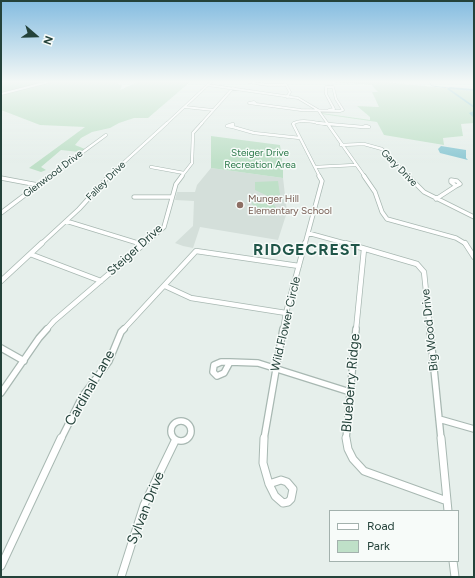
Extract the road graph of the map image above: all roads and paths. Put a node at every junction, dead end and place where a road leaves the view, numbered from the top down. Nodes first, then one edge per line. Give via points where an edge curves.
1 (183, 109) edge
2 (203, 109) edge
3 (298, 109) edge
4 (337, 109) edge
5 (213, 110) joint
6 (318, 110) junction
7 (329, 110) joint
8 (340, 110) joint
9 (327, 125) junction
10 (233, 127) dead end
11 (363, 127) dead end
12 (106, 136) dead end
13 (300, 138) junction
14 (341, 145) junction
15 (355, 165) junction
16 (151, 167) dead end
17 (315, 167) junction
18 (184, 173) junction
19 (1, 178) edge
20 (38, 185) junction
21 (457, 186) dead end
22 (134, 196) dead end
23 (172, 197) junction
24 (436, 199) junction
25 (1, 213) edge
26 (474, 217) edge
27 (66, 221) junction
28 (308, 233) junction
29 (143, 245) junction
30 (364, 248) junction
31 (30, 254) junction
32 (474, 257) edge
33 (299, 266) junction
34 (1, 281) edge
35 (101, 281) junction
36 (165, 286) junction
37 (286, 313) junction
38 (1, 348) edge
39 (24, 360) junction
40 (230, 362) dead end
41 (276, 368) junction
42 (350, 392) junction
43 (1, 393) edge
44 (439, 419) junction
45 (474, 430) edge
46 (176, 441) dead end
47 (268, 484) junction
48 (447, 501) junction
49 (448, 510) edge
50 (453, 562) edge
51 (1, 566) edge
52 (121, 577) edge
53 (455, 577) edge

1 - 27 street, Falley Drive via 105,180
2 - 5 street
3 - 6 street
4 - 8 street
5 - 18 street, Steiger Drive via 193,133 192,163
6 - 7 street
6 - 9 street
7 - 8 street
9 - 11 street, Wild Flower Circle
9 - 13 street, Wild Flower Circle via 294,122
9 - 14 street
10 - 13 street
12 - 20 street, Glenwood Drive
13 - 17 street, Wild Flower Circle
14 - 15 street
14 - 24 street, Gary Drive via 364,144 383,150 418,188
15 - 17 street
15 - 32 street via 378,197 384,217 456,238 465,243
16 - 18 street
17 - 28 street, Wild Flower Circle via 322,178 322,184
18 - 23 street, Steiger Drive via 176,184
19 - 20 street
20 - 25 street, Glenwood Drive
21 - 24 street
22 - 23 street
23 - 29 street, Steiger Drive via 164,226
24 - 26 street, Gary Drive
27 - 29 street
27 - 31 street, Falley Drive
28 - 30 street, Big Wood Drive
28 - 33 street, Wild Flower Circle
29 - 35 street, Steiger Drive
30 - 42 street, Blueberry Ridge
30 - 44 street, Big Wood Drive via 412,262 424,272
31 - 34 street, Falley Drive
31 - 35 street
33 - 36 street, Cardinal Lane via 196,251
33 - 37 street, Wild Flower Circle
35 - 39 street, Steiger Drive via 54,321
36 - 37 street via 191,298
36 - 51 street, Cardinal Lane via 121,332 109,361 82,397
37 - 41 street, Wild Flower Circle
38 - 39 street
39 - 43 street, Steiger Drive
40 - 41 street via 258,363
41 - 42 street
41 - 47 street, Wild Flower Circle via 263,448 263,463
42 - 48 street, Blueberry Ridge via 346,440 354,462 371,474
44 - 45 street
44 - 48 street, Big Wood Drive
46 - 52 street, Sylvan Drive via 146,501
47 - 47 street, Wild Flower Circle via 281,502 287,503 292,499 293,489 287,482 281,480
48 - 49 street, Big Wood Drive
50 - 53 street

